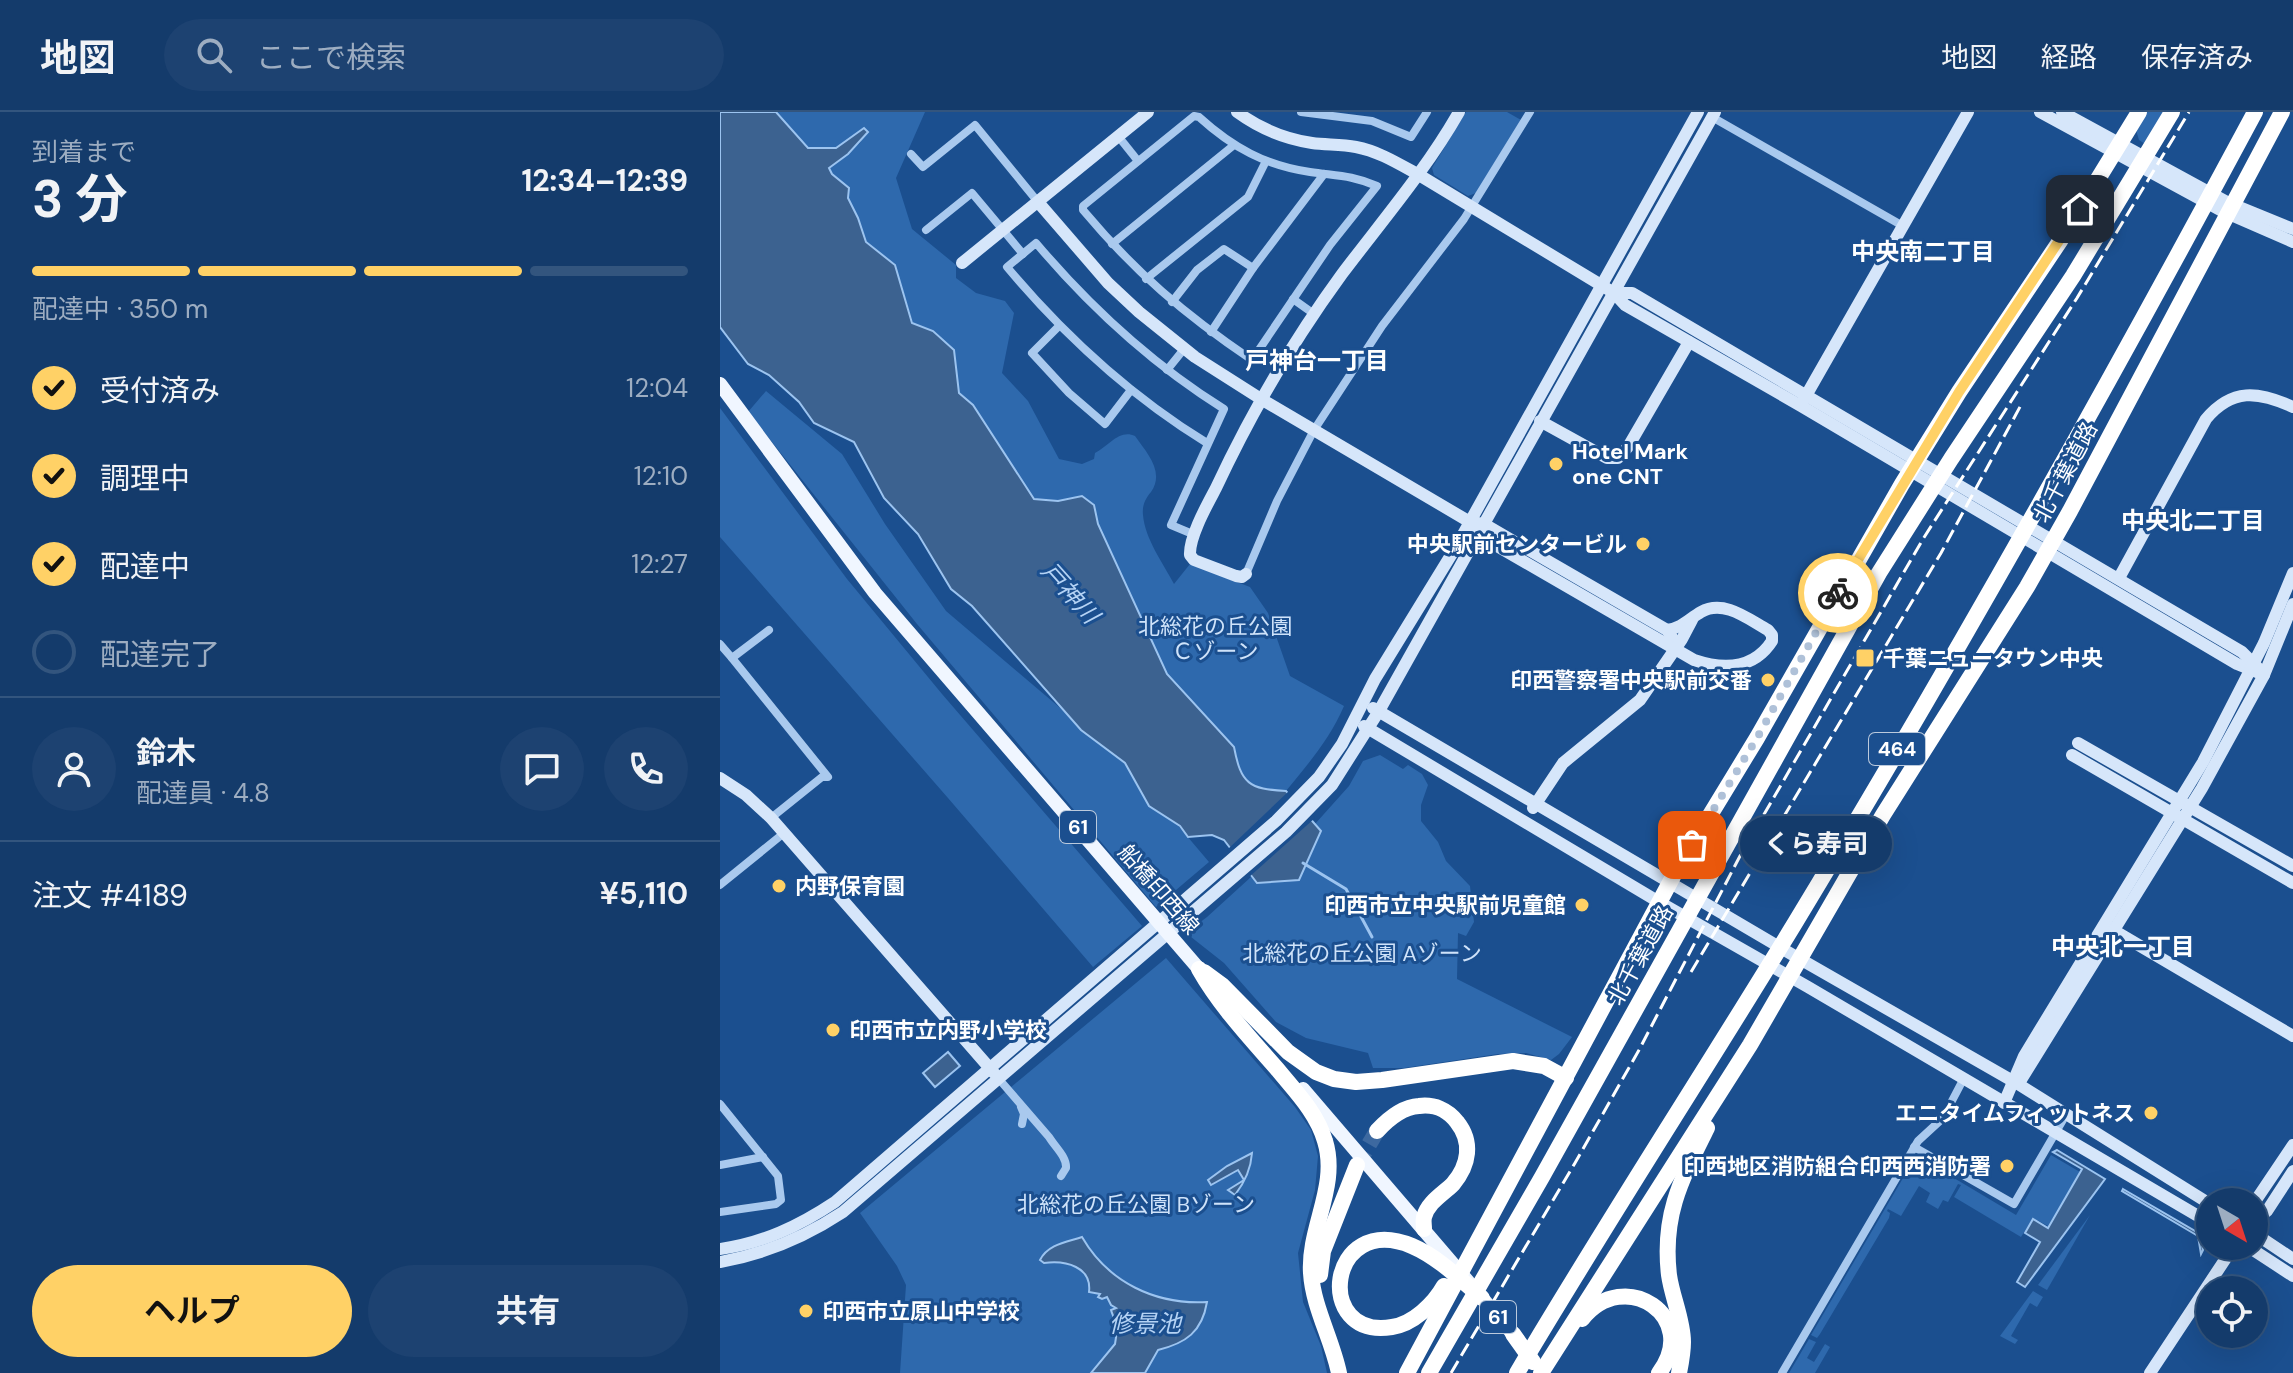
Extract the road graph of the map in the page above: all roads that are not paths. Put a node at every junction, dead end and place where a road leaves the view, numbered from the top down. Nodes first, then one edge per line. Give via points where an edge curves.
1 (1148, 112) edge
2 (1237, 112) edge
3 (1301, 112) edge
4 (1377, 112) edge
5 (1427, 112) edge
6 (1459, 112) edge
7 (1530, 112) edge
8 (1698, 112) edge
9 (1968, 112) edge
10 (2040, 112) edge
11 (2062, 112) edge
12 (2139, 112) edge
13 (2172, 112) edge
14 (2255, 112) edge
15 (2282, 112) edge
16 (1322, 114) edge
17 (1713, 114) edge
18 (1372, 121) junction
19 (1118, 136) junction
20 (1234, 145) junction
21 (2124, 151) junction
22 (911, 154) dead end
23 (1138, 161) junction
24 (1266, 161) junction
25 (1324, 174) junction
26 (1419, 175) junction
27 (1038, 202) junction
28 (1472, 206) junction
29 (2227, 208) junction
30 (1903, 226) junction
31 (2293, 229) edge
32 (926, 230) dead end
33 (1003, 230) junction
34 (2293, 242) edge
35 (1112, 244) junction
36 (1023, 254) junction
37 (962, 263) dead end
38 (1253, 268) junction
39 (1146, 279) junction
40 (1601, 285) junction
41 (1614, 293) junction
42 (1293, 299) junction
43 (1172, 302) junction
44 (1314, 314) junction
45 (1059, 326) junction
46 (1211, 332) junction
47 (1689, 342) junction
48 (1184, 349) junction
49 (1167, 370) junction
50 (720, 384) edge
51 (1131, 390) junction
52 (1261, 399) junction
53 (1804, 401) junction
54 (2293, 407) edge
55 (1540, 421) junction
56 (1314, 430) junction
57 (1207, 443) junction
58 (1470, 522) junction
59 (1481, 529) junction
60 (1195, 535) junction
61 (2058, 551) junction
62 (2293, 573) edge
63 (1246, 574) joint
64 (2119, 578) junction
65 (2293, 604) edge
66 (1693, 618) junction
67 (769, 630) dead end
68 (1667, 630) junction
69 (720, 644) edge
70 (1674, 650) junction
71 (732, 658) junction
72 (2256, 669) junction
73 (1363, 702) junction
74 (1379, 711) junction
75 (1354, 721) junction
76 (1369, 729) junction
77 (720, 778) edge
78 (1536, 804) junction
79 (2185, 804) junction
80 (2177, 816) junction
81 (771, 818) junction
82 (1525, 821) junction
83 (784, 833) junction
84 (2293, 866) edge
85 (2293, 883) edge
86 (720, 885) edge
87 (1674, 885) junction
88 (1664, 905) junction
89 (2113, 930) junction
90 (1150, 938) junction
91 (1797, 958) junction
92 (1199, 969) junction
93 (1787, 975) junction
94 (2293, 1036) edge
95 (1750, 1045) junction
96 (994, 1073) junction
97 (1566, 1078) junction
98 (1964, 1078) junction
99 (2016, 1082) junction
100 (1020, 1103) junction
101 (2004, 1103) junction
102 (720, 1104) edge
103 (2067, 1113) junction
104 (725, 1116) edge
105 (1022, 1124) dead end
106 (1377, 1131) tunnel mouth
107 (2056, 1133) junction
108 (1531, 1141) junction
109 (2293, 1145) edge
110 (1914, 1147) junction
111 (763, 1157) junction
112 (720, 1165) edge
113 (1357, 1165) tunnel mouth
114 (2293, 1171) edge
115 (1061, 1176) dead end
116 (2264, 1188) edge
117 (2196, 1195) edge
118 (2268, 1209) edge
119 (720, 1212) edge
120 (2196, 1215) edge
121 (1424, 1229) junction
122 (2268, 1242) edge
123 (720, 1249) edge
124 (1441, 1259) junction
125 (2293, 1259) edge
126 (2225, 1260) edge
127 (2268, 1260) edge
128 (720, 1262) edge
129 (2293, 1276) edge
130 (1482, 1298) joint
131 (1328, 1332) junction
132 (1513, 1334) joint
133 (1339, 1373) edge
134 (1407, 1373) edge
135 (1429, 1373) edge
136 (1517, 1373) edge
137 (1544, 1373) edge
138 (1659, 1373) edge
139 (1679, 1373) edge
140 (1782, 1373) edge
141 (2150, 1373) edge

1 - 19 street
2 - 26 street via 1285,137 1365,150
3 - 16 street
4 - 18 street
5 - 18 street via 1411,137
6 - 26 street
7 - 28 street
8 - 40 street
9 - 30 street
10 - 21 street
11 - 21 street
12 - 21 highway, 北千葉道路
13 - 135 highway, 北千葉道路 via 2073,276 1879,573
14 - 136 highway, 北千葉道路 / 464 via 1994,586 1794,924
15 - 29 highway, 北千葉道路 / 464
16 - 18 street
17 - 30 street
17 - 41 street
19 - 23 street
19 - 27 street
20 - 23 street via 1194,116
20 - 24 street
20 - 35 street
21 - 29 street
21 - 87 highway, 北千葉道路 via 1902,484
22 - 27 street via 923,167 975,125
23 - 35 street via 1083,206
24 - 25 street
24 - 39 street via 1248,197
25 - 38 street
25 - 42 street via 1352,176 1377,186
26 - 28 street
26 - 44 street
27 - 33 street
27 - 48 street via 1108,283
28 - 40 street
28 - 56 street via 1382,326
29 - 31 street
29 - 34 street
29 - 91 highway, 北千葉道路 / 464 via 2027,587
30 - 53 street
32 - 33 street via 972,193
33 - 36 street
33 - 37 street
35 - 39 street
36 - 45 street via 1007,267
36 - 49 street via 1036,243 1109,322
38 - 43 street via 1224,249 1197,270
38 - 46 street
39 - 43 street
40 - 41 street
40 - 58 street
41 - 47 street via 1625,305
41 - 53 street via 1632,293
41 - 55 street
42 - 44 street
42 - 46 street via 1252,360
43 - 46 street
44 - 52 street
45 - 51 street
45 - 51 street via 1032,353 1082,405 1105,424
47 - 53 street
47 - 55 street via 1618,458 1607,458
48 - 49 street
48 - 52 street
49 - 57 street via 1224,409
50 - 92 main road, 船橋印西線 / 61 via 875,593
51 - 57 street
52 - 56 street
52 - 60 street
53 - 61 street
54 - 64 street via 2249,395 2215,408
55 - 59 street
56 - 58 street
56 - 63 street
57 - 60 street via 1171,525
58 - 59 street
58 - 73 street
59 - 68 street
59 - 70 street
59 - 74 street
60 - 63 street via 1189,552 1194,560 1236,576
61 - 64 street
61 - 72 street via 2237,664
62 - 72 street
64 - 72 street via 2242,652
65 - 72 street
66 - 68 street
66 - 70 street
66 - 70 street via 1711,607 1729,609 1768,630 1772,641 1758,658 1731,666 1708,665
67 - 71 street
68 - 70 street
69 - 71 street
70 - 78 street via 1640,700 1570,757
71 - 81 street via 828,777
72 - 79 street
73 - 74 street
73 - 75 street
74 - 76 street
74 - 78 street
75 - 76 street
75 - 90 street via 1319,777
76 - 82 street
76 - 90 street via 1332,785 1304,814
77 - 81 street
78 - 82 street
78 - 87 street
79 - 80 street
79 - 80 street via 2075,749
79 - 84 street
80 - 85 street
80 - 89 street
80 - 99 street via 2024,1056
81 - 83 street
82 - 88 street
83 - 86 street
83 - 96 street
87 - 88 highway, 北千葉道路
87 - 91 street
88 - 93 street
88 - 97 highway, 北千葉道路
89 - 94 street
89 - 99 street
90 - 96 street
91 - 93 highway, 北千葉道路 / 464
91 - 99 street
92 - 97 highway via 1295,1058 1334,1079 1382,1080 1513,1061 1544,1066
92 - 121 main road, 船橋印西線 / 61
92 - 131 highway via 1213,994 1306,1104 1325,1140 1329,1180 1313,1239 1311,1274
93 - 95 highway, 北千葉道路 / 464
93 - 98 street
95 - 137 highway, 北千葉道路 / 464
95 - 139 highway via 1691,1160 1669,1219 1670,1277 1683,1341
96 - 100 street
96 - 123 street via 835,1202 792,1228
96 - 128 street via 843,1212 793,1241
97 - 108 highway, 北千葉道路
98 - 101 street
98 - 110 street via 1943,1118
99 - 101 street
99 - 103 street
100 - 105 street
100 - 115 street via 1064,1158
101 - 107 street
102 - 104 street
103 - 107 street
103 - 117 street
104 - 111 street
106 - 121 highway via 1400,1112 1423,1105 1453,1117 1466,1138 1467,1160 1430,1205
107 - 110 street via 2014,1204
107 - 120 street
108 - 124 highway via 1519,1153 1440,1294 1424,1310 1398,1327 1380,1329 1356,1320 1344,1308 1340,1274 1364,1245 1396,1241
108 - 134 highway, 北千葉道路
109 - 116 street
110 - 140 street
111 - 112 street
111 - 119 street via 778,1176 781,1200
113 - 131 highway via 1323,1251 1320,1288
114 - 118 street
121 - 124 main road, 船橋印西線 / 61
122 - 125 street
124 - 130 highway
126 - 141 street
127 - 129 street
130 - 132 main road, 61
131 - 133 highway
132 - 137 highway
137 - 138 highway via 1587,1313 1603,1300 1621,1295 1650,1303 1668,1322 1671,1349

